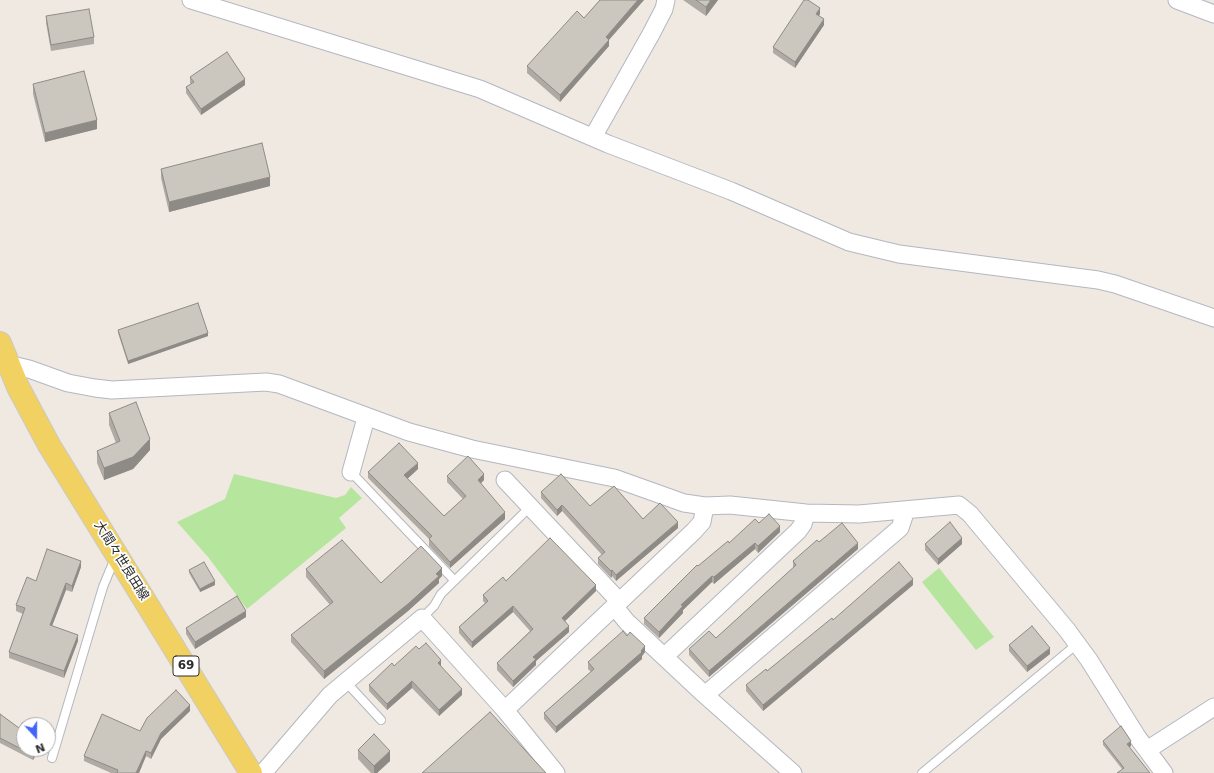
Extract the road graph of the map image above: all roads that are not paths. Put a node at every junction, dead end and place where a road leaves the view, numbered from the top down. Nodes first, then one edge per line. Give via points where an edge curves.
1 (191, 0) edge
2 (666, 0) edge
3 (1178, 0) edge
4 (1214, 14) edge
5 (593, 138) junction
6 (1214, 318) edge
7 (0, 343) edge
8 (8, 364) junction
9 (366, 418) junction
10 (351, 472) joint
11 (505, 480) dead end
12 (705, 506) junction
13 (530, 507) junction
14 (906, 510) junction
15 (806, 513) junction
16 (120, 559) junction
17 (454, 580) junction
18 (616, 604) junction
19 (422, 618) junction
20 (1077, 644) junction
21 (664, 656) junction
22 (345, 681) junction
23 (705, 695) junction
24 (1214, 707) edge
25 (505, 710) junction
26 (381, 720) dead end
27 (1147, 750) junction
28 (52, 758) dead end
29 (251, 773) edge
30 (263, 773) edge
31 (556, 773) edge
32 (793, 773) edge
33 (922, 773) edge
34 (1164, 773) edge

1 - 5 street via 474,87
2 - 5 street via 664,9
3 - 4 street
5 - 6 street via 731,191 849,242 899,254 1098,280
7 - 8 main road, 大間々世良田線 / 69
8 - 9 street via 68,383 112,390 279,384
8 - 16 main road, 大間々世良田線 / 69 via 49,445
9 - 10 street
9 - 12 street via 472,449 614,478 674,501
10 - 17 lane
11 - 13 street
12 - 15 street via 730,505
12 - 18 street via 702,522
13 - 17 lane
13 - 18 street
14 - 15 street via 859,514
14 - 20 street via 952,505 959,505 965,509
14 - 23 street via 900,528
15 - 21 street via 798,531
16 - 28 lane via 113,563 103,587
16 - 29 main road, 大間々世良田線 / 69
17 - 19 lane
18 - 21 street via 627,622
18 - 25 street
19 - 22 street
19 - 25 street
20 - 27 street
20 - 33 lane
21 - 23 street
22 - 26 lane
22 - 30 street
23 - 32 street
24 - 27 street
25 - 31 street
27 - 34 street

